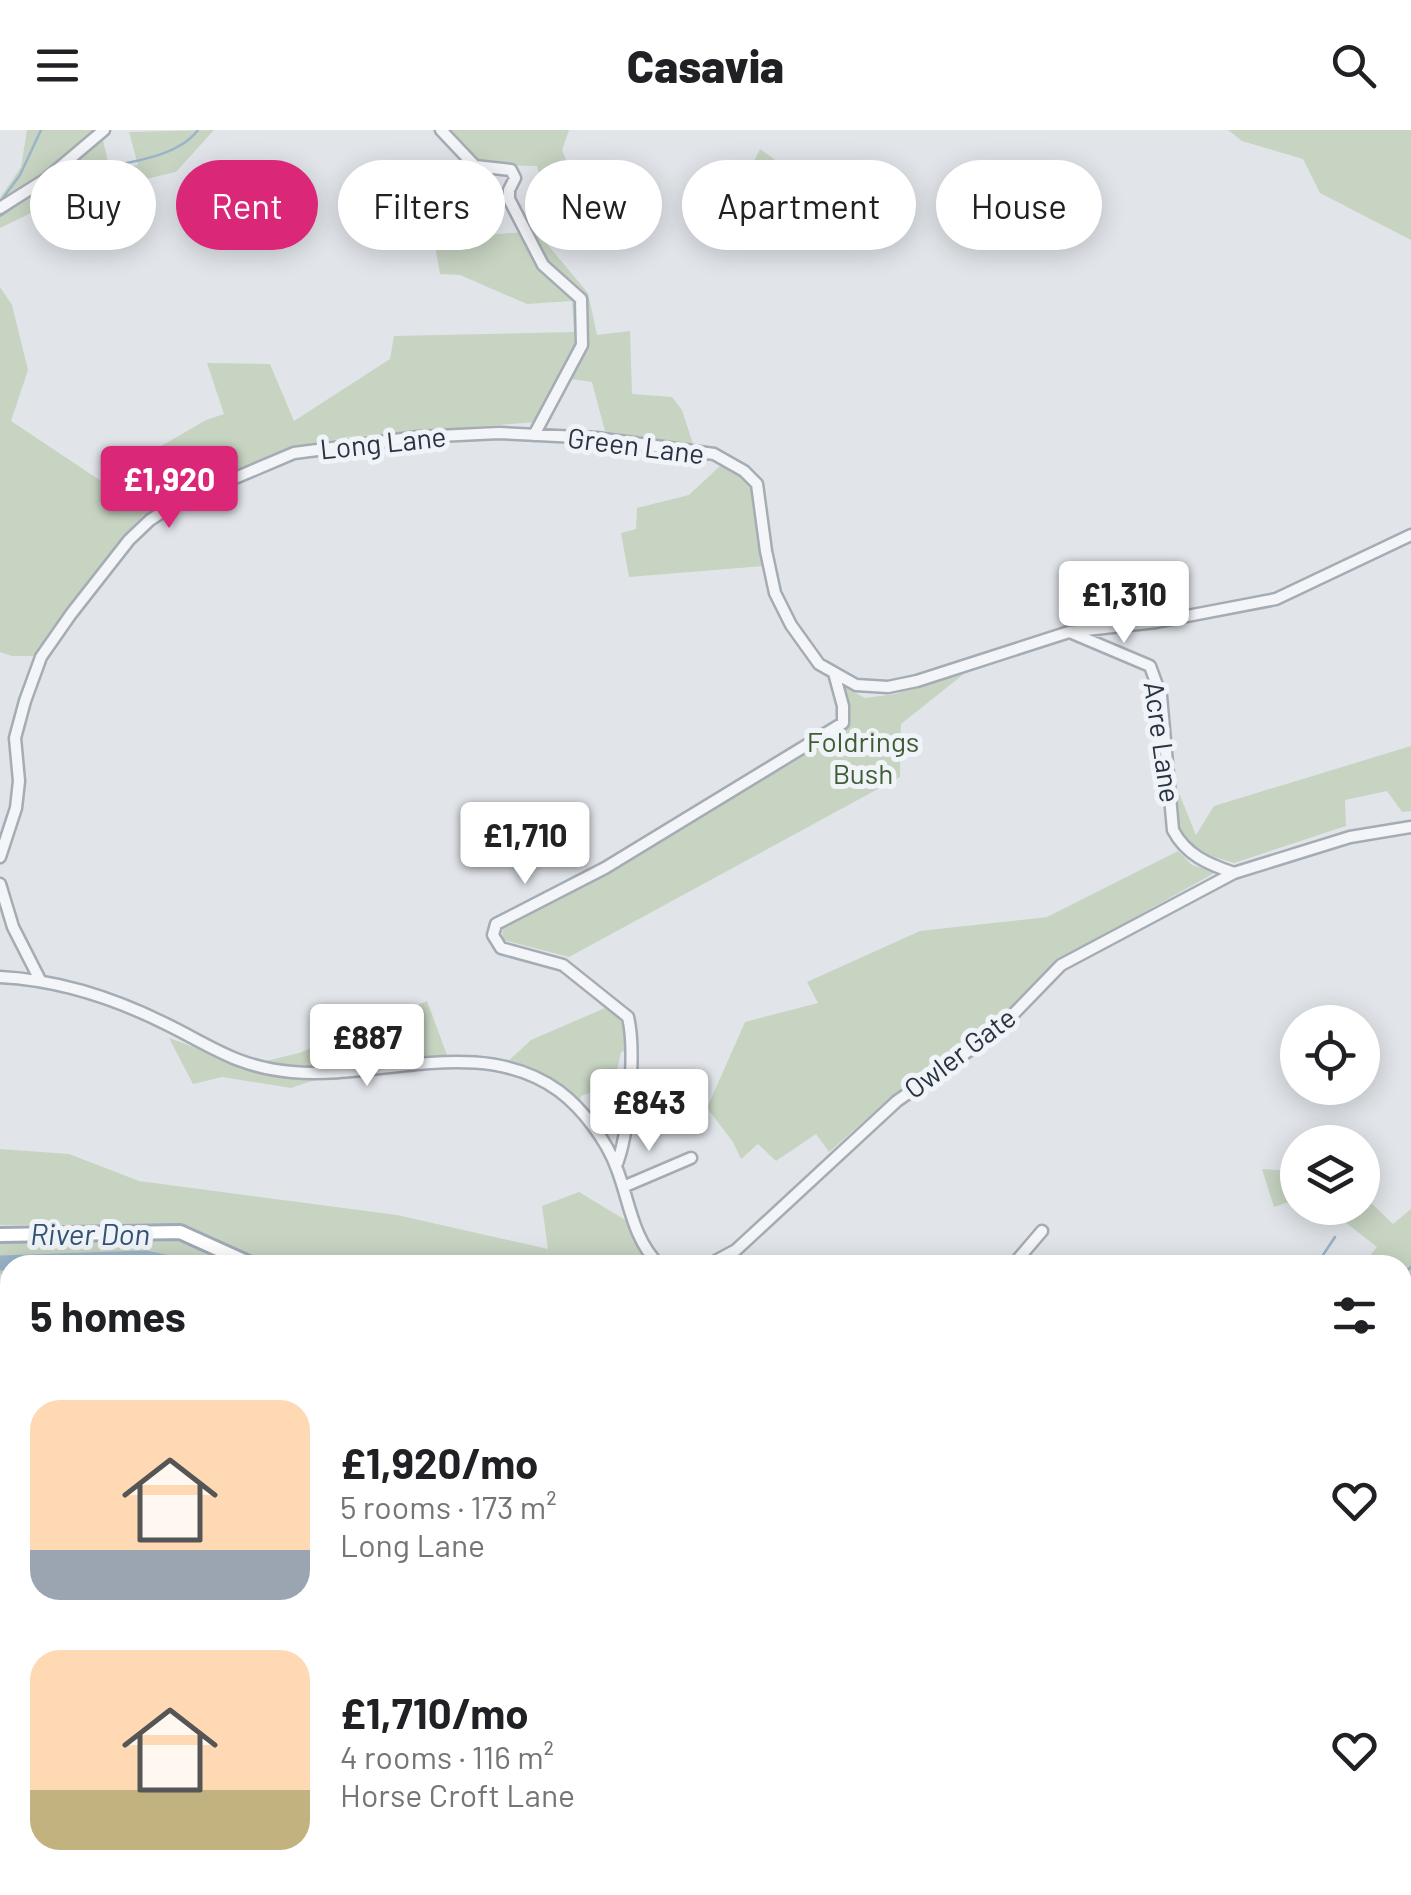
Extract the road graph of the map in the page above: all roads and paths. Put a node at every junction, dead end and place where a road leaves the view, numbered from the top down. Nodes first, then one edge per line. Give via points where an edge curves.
1 (104, 130) edge
2 (441, 130) edge
3 (0, 208) edge
4 (534, 434) junction
5 (1411, 535) edge
6 (1069, 632) junction
7 (834, 672) junction
8 (1411, 827) edge
9 (0, 857) edge
10 (1234, 872) junction
11 (0, 884) edge
12 (0, 977) edge
13 (40, 980) junction
14 (691, 1158) dead end
15 (616, 1166) junction
16 (623, 1187) junction
17 (1042, 1232) dead end
18 (0, 1235) edge
19 (231, 1255) edge
20 (652, 1255) edge
21 (727, 1255) edge
22 (1022, 1255) edge

1 - 3 street
2 - 4 street via 475,166 511,170 510,199 542,265 581,299 582,345
4 - 7 street, Green Lane via 714,454 744,471 757,484 775,593 819,664
4 - 9 street, Long Lane via 418,438 294,454 150,520 42,657 15,738 16,808
5 - 6 street via 1276,599
6 - 7 street via 888,687 856,685
6 - 10 street, Acre Lane via 1150,666 1161,696 1173,830 1196,857
7 - 15 street via 843,722 605,868 496,924 493,935 502,948 564,966 628,1017 628,1092
8 - 10 street, Owler Gate via 1350,837
10 - 21 street, Owler Gate via 1061,965 997,1031 896,1101
11 - 13 street
12 - 13 street
13 - 15 street via 115,1001 260,1068 344,1072 462,1062 504,1068 558,1091 604,1142
14 - 16 street
15 - 16 street
16 - 20 street via 636,1232
17 - 22 street
18 - 19 main road via 180,1232

